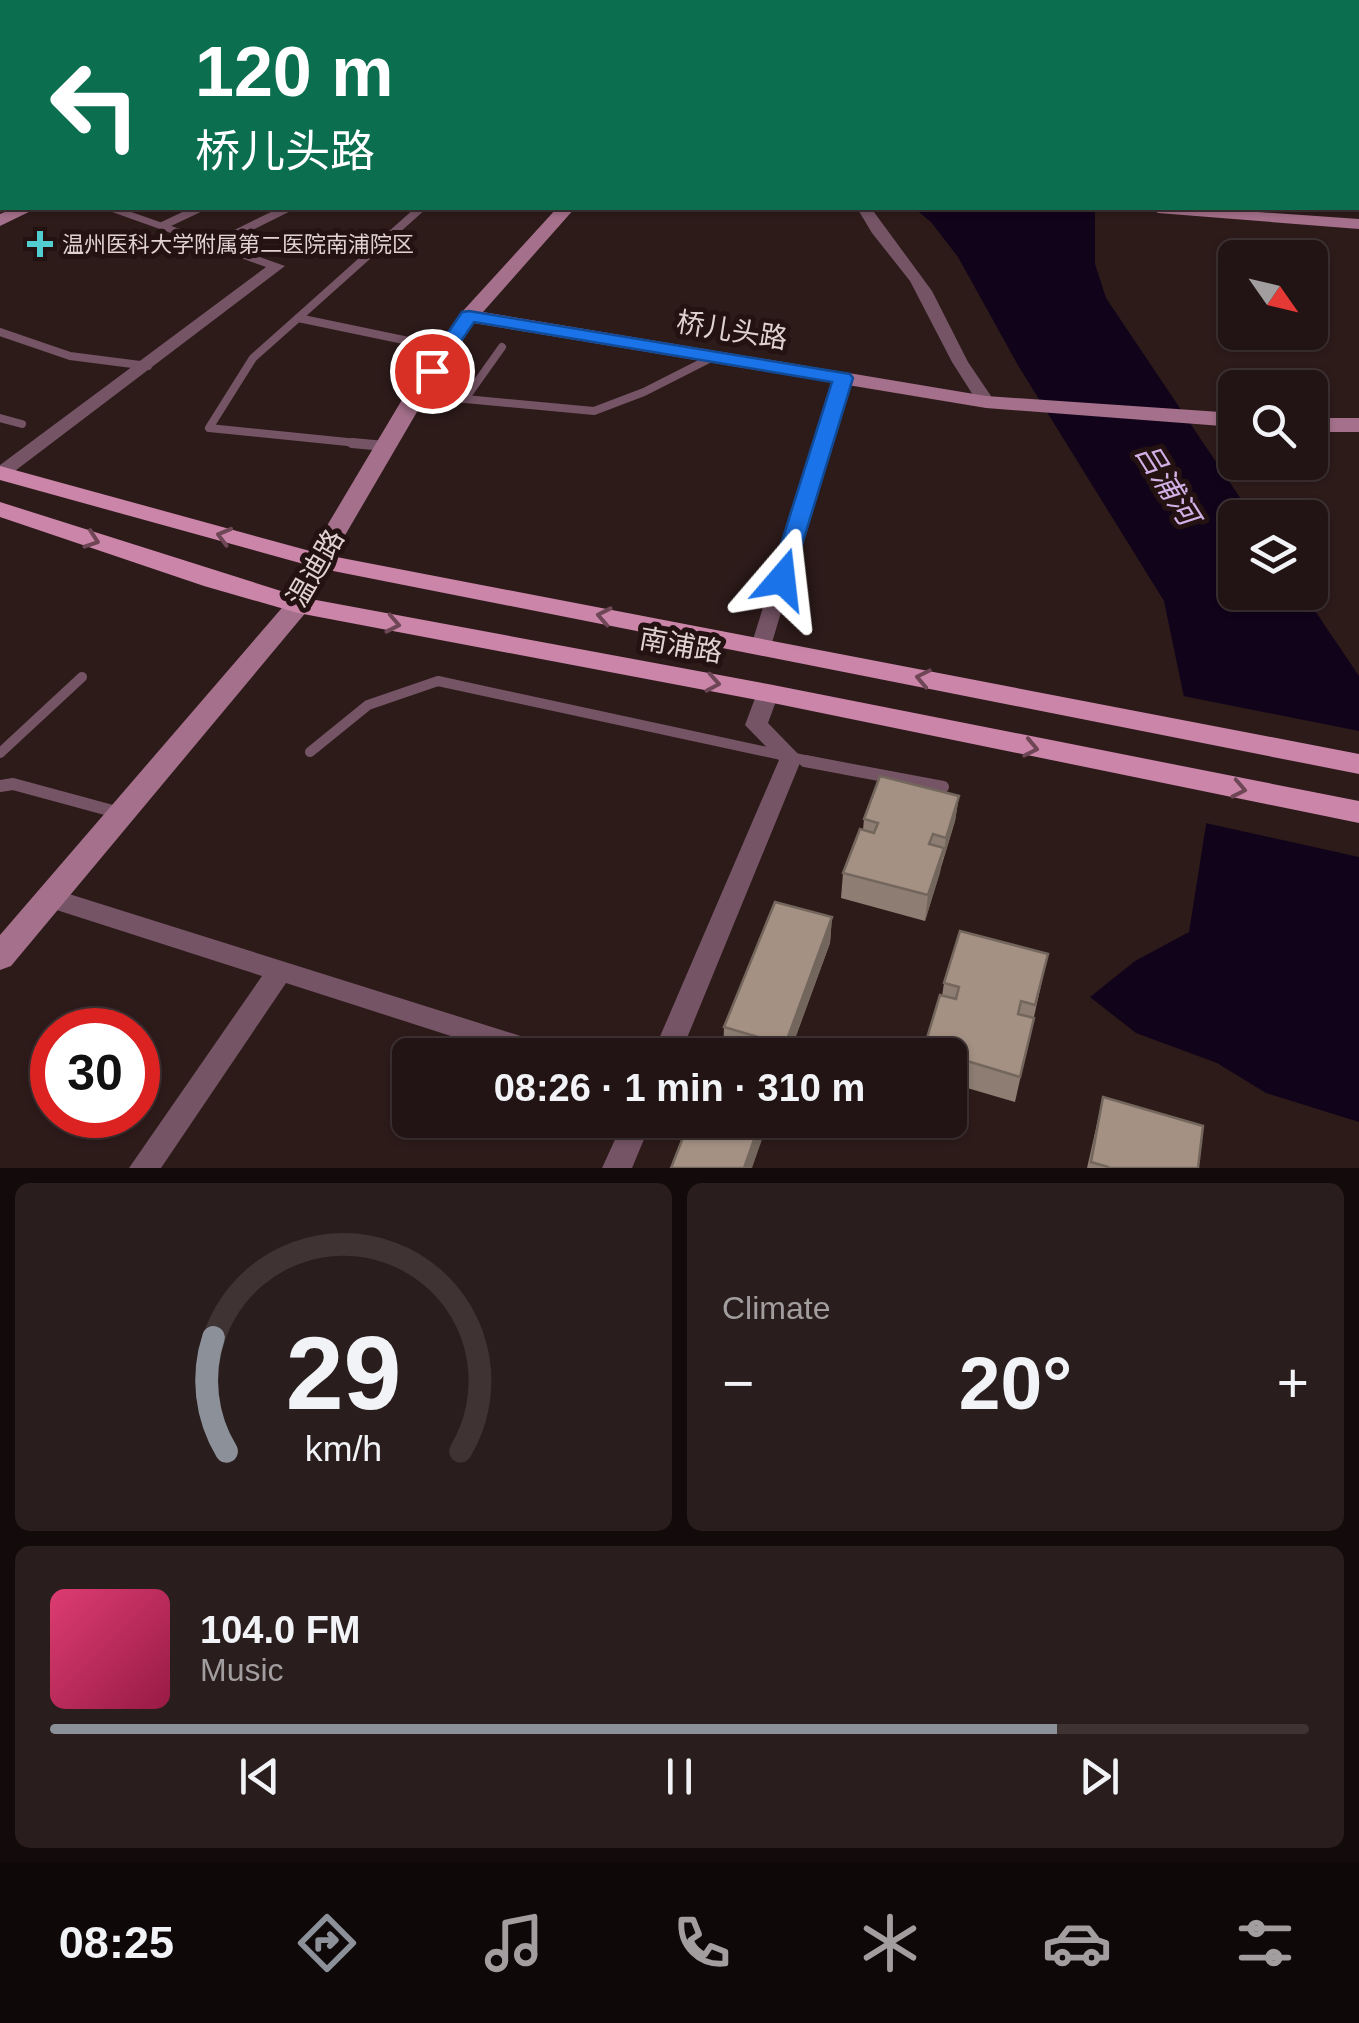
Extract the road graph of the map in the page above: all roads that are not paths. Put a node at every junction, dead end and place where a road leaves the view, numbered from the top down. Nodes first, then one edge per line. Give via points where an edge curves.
1 (24, 210) edge
2 (119, 210) edge
3 (196, 210) edge
4 (284, 210) edge
5 (418, 210) edge
6 (564, 210) edge
7 (865, 210) edge
8 (1176, 210) edge
9 (0, 221) edge
10 (1359, 224) edge
11 (162, 226) junction
12 (215, 244) junction
13 (469, 316) junction
14 (298, 318) junction
15 (0, 332) edge
16 (502, 347) dead end
17 (446, 349) junction
18 (713, 357) junction
19 (149, 366) junction
20 (843, 378) junction
21 (417, 393) junction
22 (465, 400) junction
23 (986, 402) junction
24 (0, 418) edge
25 (1218, 419) edge
26 (22, 424) dead end
27 (1359, 424) edge
28 (1328, 425) edge
29 (386, 446) junction
30 (0, 473) edge
31 (0, 508) edge
32 (318, 562) junction
33 (298, 604) junction
34 (761, 646) junction
35 (82, 677) dead end
36 (768, 693) junction
37 (310, 752) dead end
38 (0, 753) edge
39 (792, 758) junction
40 (1359, 764) edge
41 (0, 786) edge
42 (943, 787) edge
43 (1359, 812) edge
44 (121, 814) junction
45 (50, 898) junction
46 (0, 957) edge
47 (280, 971) junction
48 (492, 1038) edge
49 (673, 1038) edge
50 (630, 1138) edge
51 (144, 1168) edge
52 (617, 1168) edge

1 - 9 street
2 - 11 street
3 - 11 lane
4 - 12 lane
5 - 14 lane
6 - 13 street, 温迪路
7 - 23 street via 875,232 922,287 964,374
8 - 10 street
11 - 12 street
12 - 19 street via 277,266
13 - 17 street, 温迪路
13 - 18 street, 桥儿头路
14 - 17 lane
14 - 29 lane via 253,358 209,428
15 - 19 lane via 70,356
16 - 22 lane
17 - 21 street, 温迪路
18 - 20 street, 桥儿头路
18 - 22 lane via 594,411
19 - 30 street
20 - 23 street, 桥儿头路
20 - 34 street
21 - 22 lane
21 - 29 street, 温迪路
23 - 25 street, 桥儿头路
24 - 26 lane
27 - 28 street
29 - 32 street, 温迪路
32 -> 30 main road, 南浦路
31 -> 33 main road, 南浦路
32 - 33 street, 温迪路
34 -> 32 main road, 南浦路
33 -> 36 main road, 南浦路
33 - 44 street, 温迪路
40 -> 34 main road, 南浦路
35 - 38 lane
36 - 39 street via 756,725
36 -> 43 main road, 南浦路
37 - 39 lane via 341,719 385,693 438,681
39 - 42 lane
39 - 49 street
41 - 44 lane
44 - 45 street, 温迪路
45 - 46 street, 温迪路
45 - 47 street
47 - 48 street
47 - 51 street
50 - 52 street

